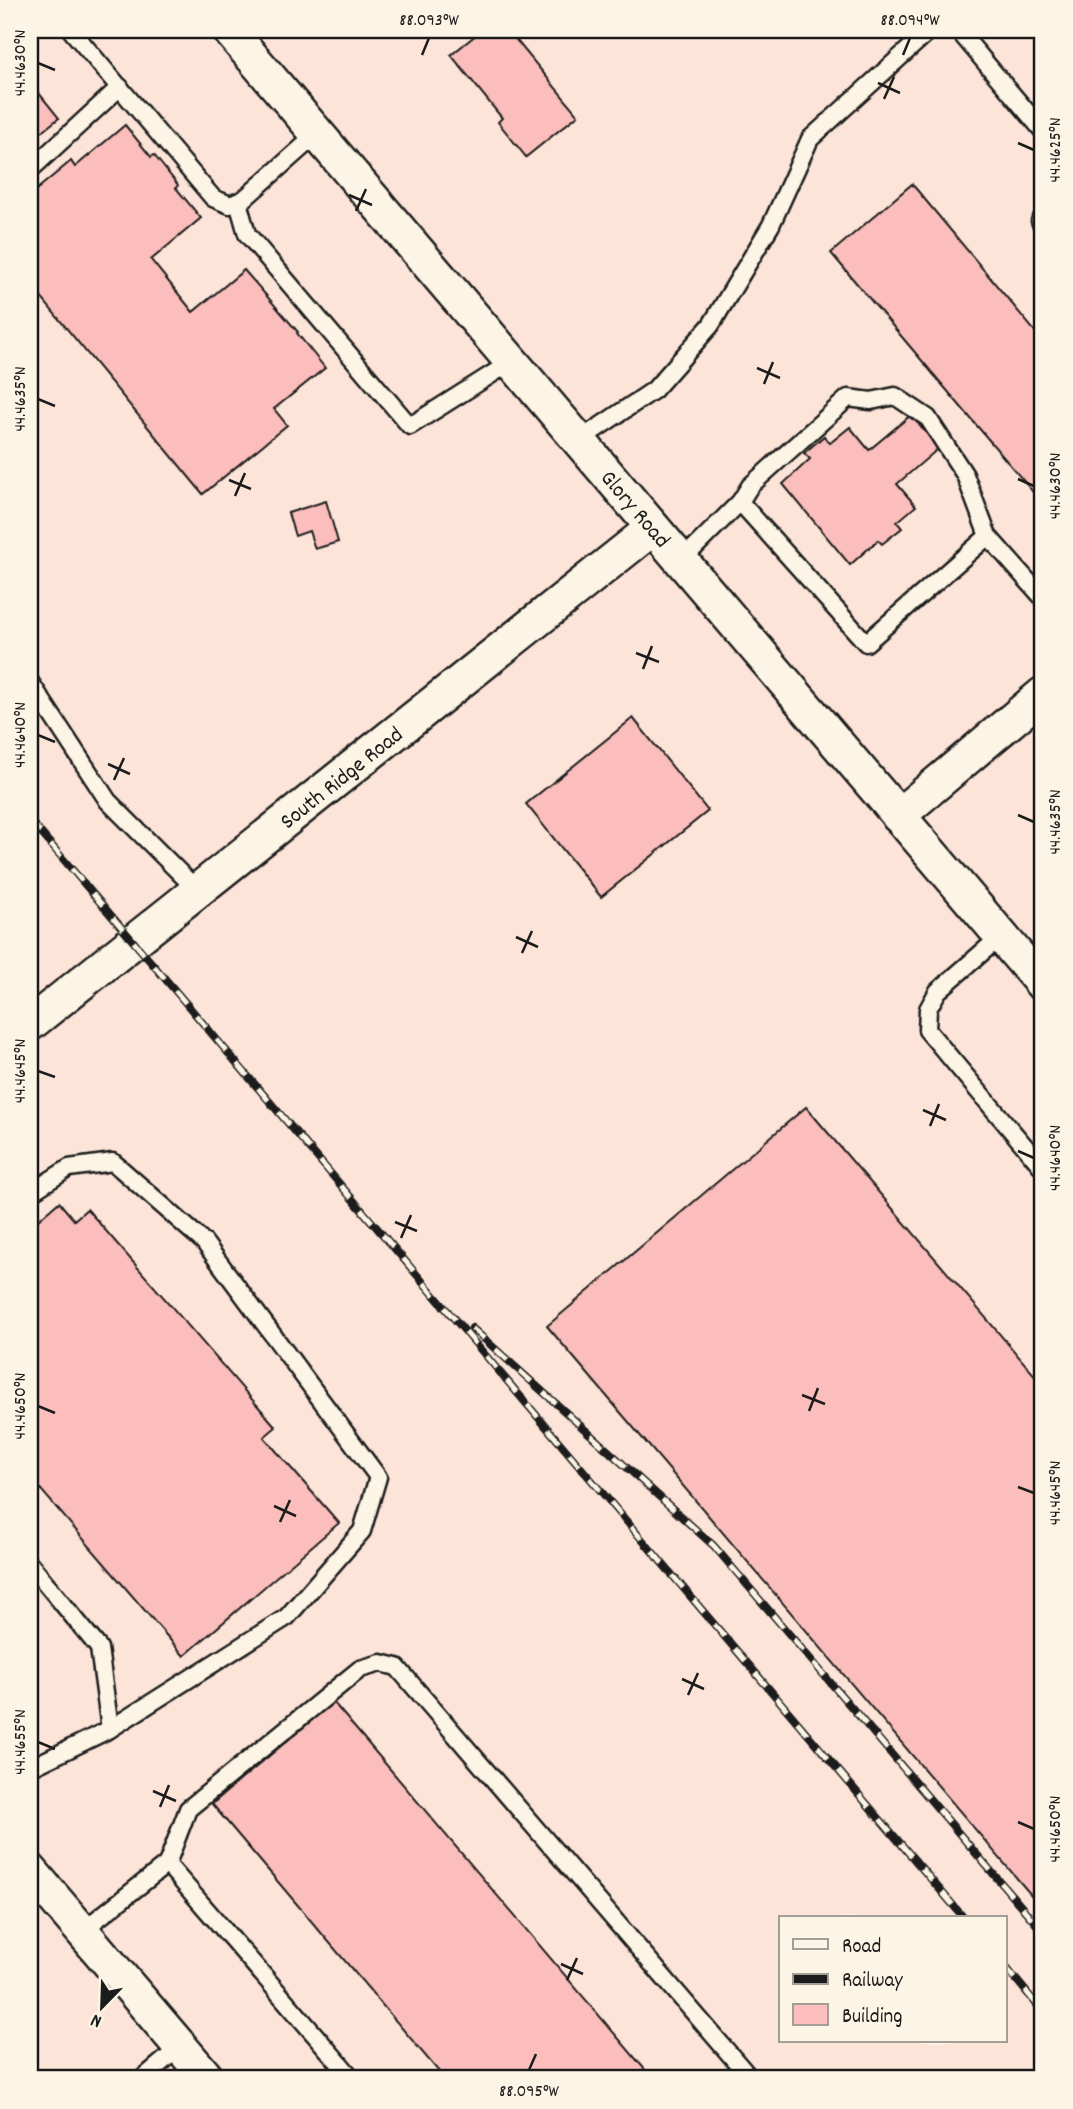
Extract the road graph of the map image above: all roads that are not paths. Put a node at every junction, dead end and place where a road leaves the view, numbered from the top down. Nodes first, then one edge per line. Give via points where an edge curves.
1 (71, 30) edge
2 (229, 30) edge
3 (930, 30) edge
4 (958, 30) edge
5 (120, 88) junction
6 (1043, 131) edge
7 (317, 134) junction
8 (30, 170) edge
9 (238, 202) junction
10 (1043, 218) edge
11 (1043, 226) edge
12 (511, 362) junction
13 (578, 441) junction
14 (740, 502) junction
15 (653, 528) junction
16 (988, 536) junction
17 (682, 560) junction
18 (1043, 598) edge
19 (30, 682) edge
20 (1043, 694) edge
21 (898, 816) junction
22 (197, 890) junction
23 (1001, 936) junction
24 (1043, 985) edge
25 (30, 1024) edge
26 (1043, 1168) edge
27 (30, 1193) edge
28 (30, 1564) edge
29 (110, 1729) junction
30 (30, 1768) edge
31 (167, 1864) junction
32 (30, 1870) edge
33 (82, 1931) junction
34 (180, 2047) junction
35 (142, 2079) edge
36 (208, 2079) edge
37 (353, 2079) edge
38 (751, 2079) edge

1 - 5 lane
2 - 7 street, Glory Road
3 - 13 lane via 810,139 771,225 710,326 654,390
4 - 6 lane
5 - 8 lane
5 - 9 lane via 214,198 230,205
7 - 9 lane
7 - 12 street, Glory Road
9 - 12 lane via 247,234 410,426
10 - 11 lane
12 - 13 street, Glory Road
13 - 15 street, Glory Road
14 - 16 lane via 866,643
14 - 16 lane via 750,486 848,398 871,401 895,396 928,418 965,474
14 - 17 lane
15 - 17 street, Glory Road
15 - 22 street, South Ridge Road
16 - 18 lane
17 - 21 street, Glory Road
19 - 22 lane via 107,801
20 - 21 street
21 - 23 street, Glory Road
22 - 25 street, South Ridge Road
23 - 24 street, Glory Road
23 - 26 lane via 938,991 928,1009 927,1030
27 - 29 lane via 69,1168 113,1162 204,1242 378,1477 362,1531 287,1617
28 - 29 lane via 99,1648
29 - 30 lane
31 - 33 lane
31 - 37 lane
31 - 38 lane via 188,1809 360,1669 381,1663 397,1667
32 - 33 street
33 - 34 street
34 - 35 lane
34 - 36 street

